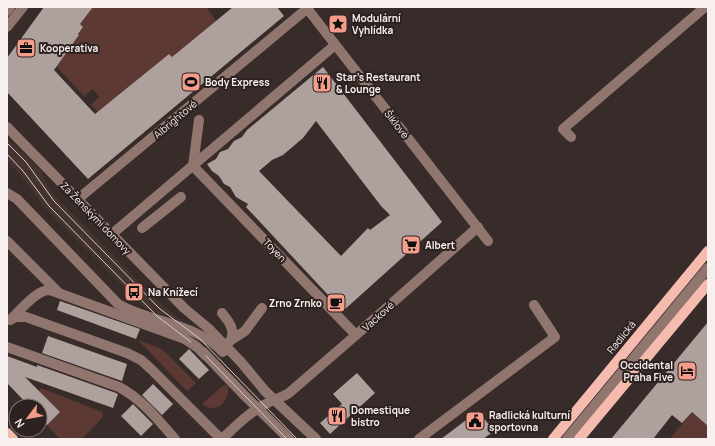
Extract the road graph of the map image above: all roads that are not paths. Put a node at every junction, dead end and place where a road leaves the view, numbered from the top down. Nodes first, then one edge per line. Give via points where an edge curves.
1 (10, 7) edge
2 (23, 7) edge
3 (307, 7) edge
4 (705, 7) edge
5 (7, 11) edge
6 (7, 27) edge
7 (335, 45) junction
8 (199, 120) dead end
9 (7, 128) edge
10 (571, 137) dead end
11 (193, 166) junction
12 (7, 193) edge
13 (181, 197) dead end
14 (78, 199) junction
15 (478, 227) junction
16 (142, 228) dead end
17 (112, 234) junction
18 (7, 241) edge
19 (488, 241) dead end
20 (708, 251) edge
21 (708, 257) edge
22 (708, 268) edge
23 (708, 284) edge
24 (59, 293) junction
25 (534, 305) dead end
26 (184, 308) junction
27 (262, 308) dead end
28 (222, 313) dead end
29 (9, 321) edge
30 (197, 334) junction
31 (356, 335) junction
32 (228, 342) junction
33 (7, 347) edge
34 (206, 356) junction
35 (260, 386) junction
36 (275, 400) junction
37 (258, 409) junction
38 (7, 433) edge
39 (13, 439) edge
40 (175, 439) edge
41 (222, 439) edge
42 (289, 439) edge
43 (316, 439) edge
44 (419, 439) edge
45 (553, 439) edge
46 (558, 439) edge
47 (568, 439) edge
48 (579, 439) edge

1 - 5 street
2 - 6 street
3 - 7 street, Šiklové
3 - 14 street, Albrightové
4 - 10 street via 563,129
7 - 11 street
7 - 15 street, Šiklové
8 - 11 street
9 - 14 street, Za Ženskými domovy
11 - 17 street
11 - 31 street, Toyen
12 - 30 street via 17,199 118,304
13 - 16 street
14 - 17 street, Za Ženskými domovy
15 - 19 street, Šiklové
15 - 31 street, Vackové
17 - 26 street, Za Ženskými domovy
18 - 24 street
20 - 45 main road, Radlická
21 - 46 street
22 - 47 street
23 - 48 main road
24 - 29 street via 42,291
24 - 34 street via 185,339
25 - 44 street via 555,337
26 - 30 street, Za Ženskými domovy
26 - 32 street, Za Ženskými domovy
27 - 32 street via 245,331
28 - 32 street via 233,330
29 - 41 street via 16,317 26,317 141,360
30 - 34 street, Za Ženskými domovy
30 - 35 street via 211,342
31 - 36 street, Vackové via 289,393
32 - 35 street, Za Ženskými domovy
33 - 40 street via 129,392
34 - 37 street, Za Ženskými domovy via 224,379
35 - 36 street, Za Ženskými domovy
36 - 37 street, Vackové
36 - 43 street, Za Ženskými domovy
37 - 41 street, Vackové
37 - 42 street, Za Ženskými domovy
38 - 39 main road

